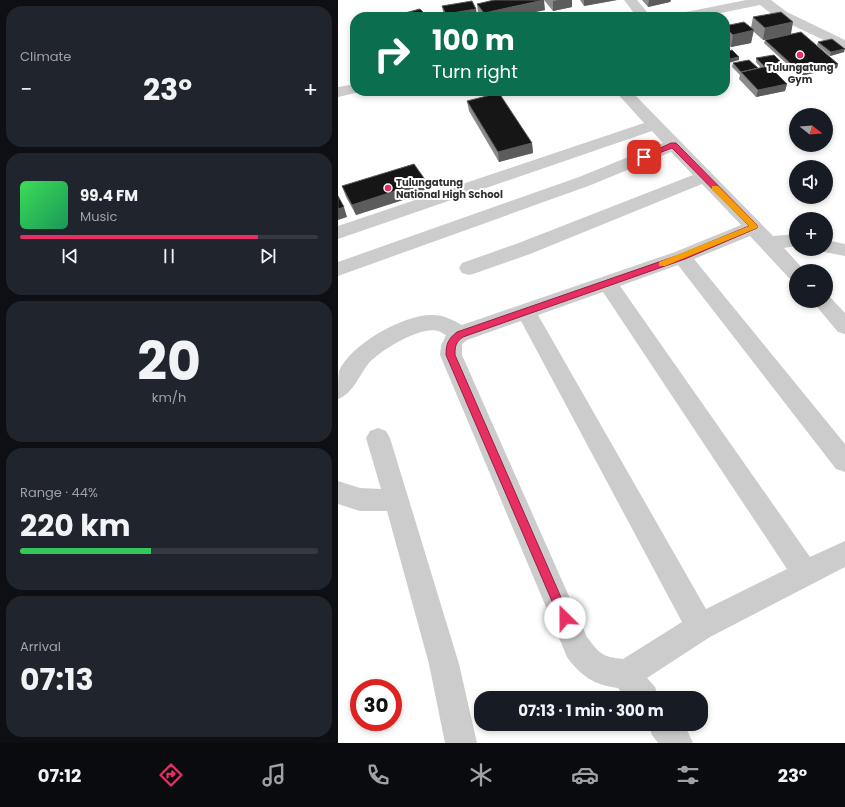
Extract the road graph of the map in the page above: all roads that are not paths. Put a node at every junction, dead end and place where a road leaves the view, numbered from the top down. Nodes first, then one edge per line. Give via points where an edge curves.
1 (630, 0) edge
2 (764, 0) edge
3 (640, 12) edge
4 (705, 12) edge
5 (845, 46) edge
6 (350, 90) edge
7 (338, 92) edge
8 (628, 96) edge
9 (654, 125) junction
10 (674, 145) junction
11 (704, 177) junction
12 (338, 233) edge
13 (762, 235) junction
14 (789, 239) edge
15 (833, 247) edge
16 (845, 250) edge
17 (682, 257) junction
18 (789, 265) edge
19 (469, 268) dead end
20 (338, 269) edge
21 (608, 284) junction
22 (828, 308) edge
23 (526, 312) junction
24 (845, 326) edge
25 (460, 334) junction
26 (338, 390) edge
27 (378, 438) dead end
28 (845, 462) edge
29 (338, 492) edge
30 (396, 499) junction
31 (845, 553) edge
32 (805, 573) junction
33 (700, 627) junction
34 (626, 674) junction
35 (639, 691) edge
36 (669, 731) edge
37 (461, 743) edge
38 (678, 743) edge

1 - 3 street
2 - 4 street
2 - 5 street via 782,15
6 - 7 street
8 - 9 street
9 - 10 street
9 - 12 street
10 - 11 street
10 - 20 street via 585,181
11 - 13 street
11 - 19 street
13 - 14 street
13 - 17 street
13 - 18 street
15 - 16 street
17 - 21 street
17 - 28 street
21 - 23 street
21 - 32 street
22 - 24 street
23 - 25 street
23 - 33 street
25 - 26 street via 437,322 406,330 370,349
25 - 34 street via 450,346 451,355 577,647 588,663 604,672
27 - 30 street
29 - 30 street via 363,501
30 - 37 street via 444,664
31 - 32 street
32 - 33 street
33 - 34 street
34 - 35 street
36 - 38 street

